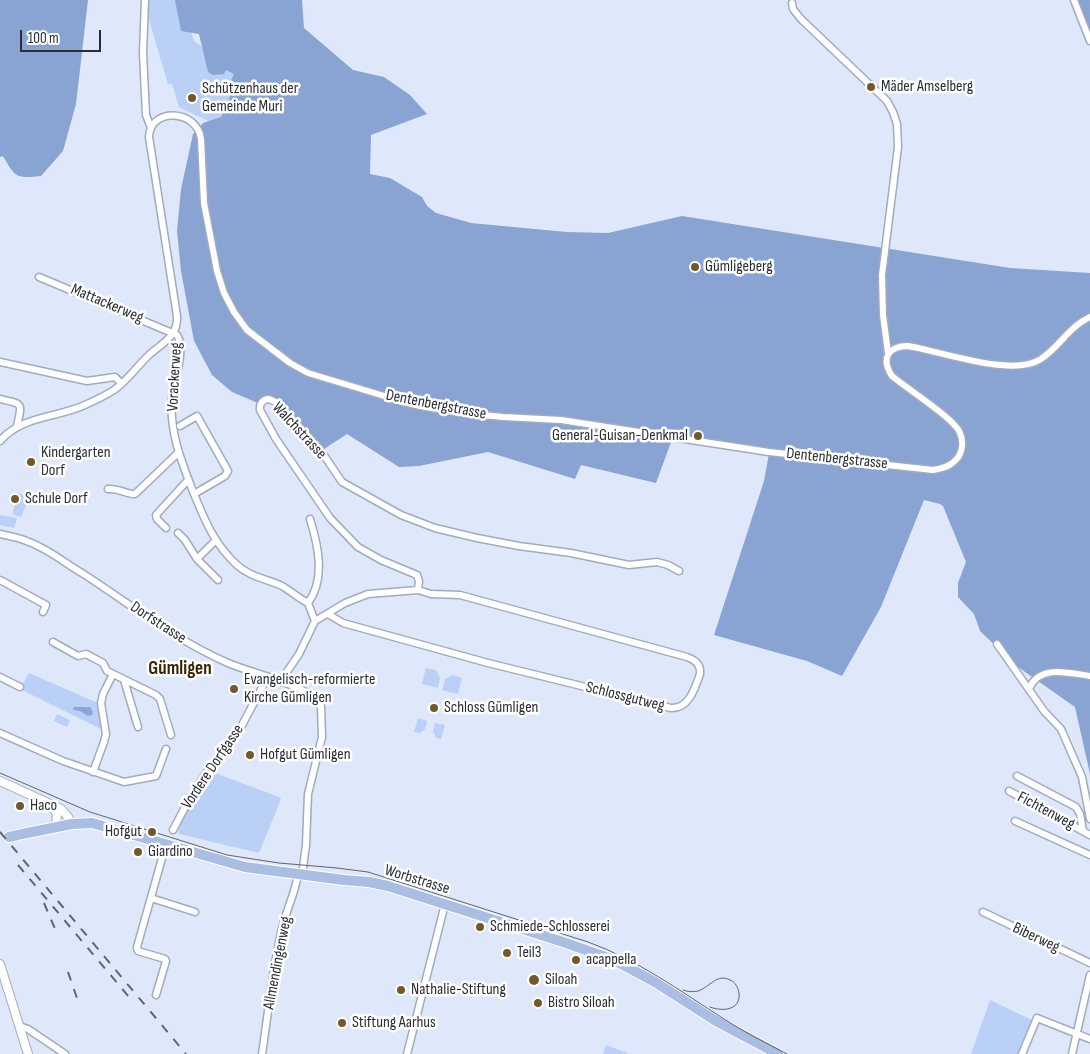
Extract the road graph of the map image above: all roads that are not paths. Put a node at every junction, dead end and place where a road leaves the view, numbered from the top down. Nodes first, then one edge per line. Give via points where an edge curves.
1 (145, 0) edge
2 (1074, 0) edge
3 (792, 3) dead end
4 (1090, 42) edge
5 (150, 128) junction
6 (39, 277) dead end
7 (1090, 317) edge
8 (174, 333) junction
9 (888, 353) junction
10 (0, 362) edge
11 (121, 383) junction
12 (0, 399) edge
13 (17, 426) junction
14 (180, 426) dead end
15 (0, 441) edge
16 (179, 452) junction
17 (188, 480) junction
18 (108, 489) dead end
19 (194, 494) junction
20 (310, 520) dead end
21 (166, 528) dead end
22 (178, 533) dead end
23 (0, 534) edge
24 (215, 541) junction
25 (197, 559) junction
26 (679, 571) dead end
27 (0, 580) edge
28 (218, 580) dead end
29 (418, 590) junction
30 (308, 603) junction
31 (43, 612) dead end
32 (328, 614) junction
33 (315, 621) junction
34 (53, 642) dead end
35 (997, 644) dead end
36 (113, 674) junction
37 (1090, 676) edge
38 (0, 678) edge
39 (267, 678) junction
40 (124, 680) junction
41 (280, 682) junction
42 (20, 687) dead end
43 (1029, 689) junction
44 (320, 704) joint
45 (138, 726) dead end
46 (0, 733) edge
47 (171, 735) dead end
48 (166, 749) dead end
49 (93, 772) junction
50 (1017, 776) dead end
51 (0, 781) edge
52 (1009, 791) dead end
53 (51, 805) junction
54 (1090, 819) edge
55 (1015, 821) dead end
56 (72, 824) junction
57 (56, 826) junction
58 (173, 830) dead end
59 (1083, 831) junction
60 (16, 835) dead end
61 (1090, 835) edge
62 (166, 844) junction
63 (1090, 855) edge
64 (300, 874) junction
65 (150, 898) junction
66 (445, 904) junction
67 (195, 912) dead end
68 (982, 912) dead end
69 (1090, 963) edge
70 (0, 964) edge
71 (1090, 975) edge
72 (156, 995) dead end
73 (19, 1026) junction
74 (1078, 1034) junction
75 (1090, 1039) edge
76 (28, 1054) edge
77 (64, 1054) edge
78 (262, 1054) edge
79 (408, 1054) edge
80 (778, 1054) edge
81 (1022, 1054) edge
82 (1072, 1054) edge

1 - 5 street via 143,52 146,115
2 - 4 street
3 - 9 street via 793,10 801,19 887,101 896,121 898,147 882,276
5 - 8 street via 150,149 177,316
5 - 9 street, Dentenbergstrasse via 163,118 176,115 196,126 201,139 204,204 224,293 238,318 258,340 297,368 319,377 420,406 462,413 561,420 770,452 933,470 951,465 962,450 960,432 947,418 892,376 887,365
6 - 8 street, Mattackerweg
7 - 9 street via 1047,354 1030,364 979,363 908,346
8 - 11 street
8 - 16 street, Vorackerweg via 180,340 172,403 173,430
10 - 11 street via 87,381 115,378
11 - 13 street via 87,405
12 - 13 street via 19,404
13 - 15 street
14 - 19 street via 197,416 228,471
16 - 17 street, Vorackerweg
16 - 18 street via 136,494
17 - 19 street, Vorackerweg
17 - 21 street via 156,515
19 - 24 street, Vorackerweg
20 - 30 street via 319,565
22 - 25 street
23 - 39 street, Dorfstrasse via 38,546 183,641
24 - 25 street
24 - 30 street, Vorackerweg via 241,568 283,587
25 - 28 street
26 - 29 street, Walchstrasse via 658,562 629,565 477,538 435,528 401,515 342,482 321,451 278,404 269,399 263,401 260,410 272,432 330,518 358,547 417,575
27 - 31 street via 46,605
29 - 32 street via 362,596
29 - 32 street, Schlossgutweg via 460,595 687,657 697,662 700,674 685,704 671,708 343,623
30 - 33 street
32 - 33 street
33 - 41 street via 299,654
34 - 36 street via 78,656 86,654 103,663
35 - 43 street
36 - 40 street
36 - 49 street via 101,703 106,734
37 - 43 street via 1047,673 1032,681
38 - 42 street
39 - 41 street, Dorfstrasse
39 - 58 street, Vordere Dorfgasse via 240,729 204,776
40 - 45 street
40 - 47 street via 160,699
41 - 44 street, Dorfstrasse via 313,697
43 - 54 street via 1061,729 1082,777
44 - 64 street, Allmendingenweg via 322,737 308,794 306,840
46 - 49 street
48 - 49 street via 153,777 124,782
50 - 59 street, Fichtenweg via 1076,807
51 - 53 street
52 - 59 street, Fichtenweg
53 - 56 street via 63,811
53 - 57 street via 57,814
55 - 63 street
56 - 57 main road, Worbstrasse
56 - 62 main road, Worbstrasse via 100,824
57 - 60 main road, Worbstrasse
59 - 61 street, Fichtenweg
62 - 64 main road, Worbstrasse via 245,867
62 - 65 street
64 - 66 main road, Worbstrasse via 379,884
64 - 78 street, Allmendingenweg via 280,934
65 - 67 street
65 - 72 street via 136,947 138,951 166,961
66 - 79 street
66 - 80 main road, Worbstrasse via 614,960
68 - 69 street, Biberweg
70 - 73 street
71 - 74 street
73 - 76 street
73 - 77 street via 28,1028
74 - 75 street
74 - 81 street via 1037,1018
74 - 82 street

